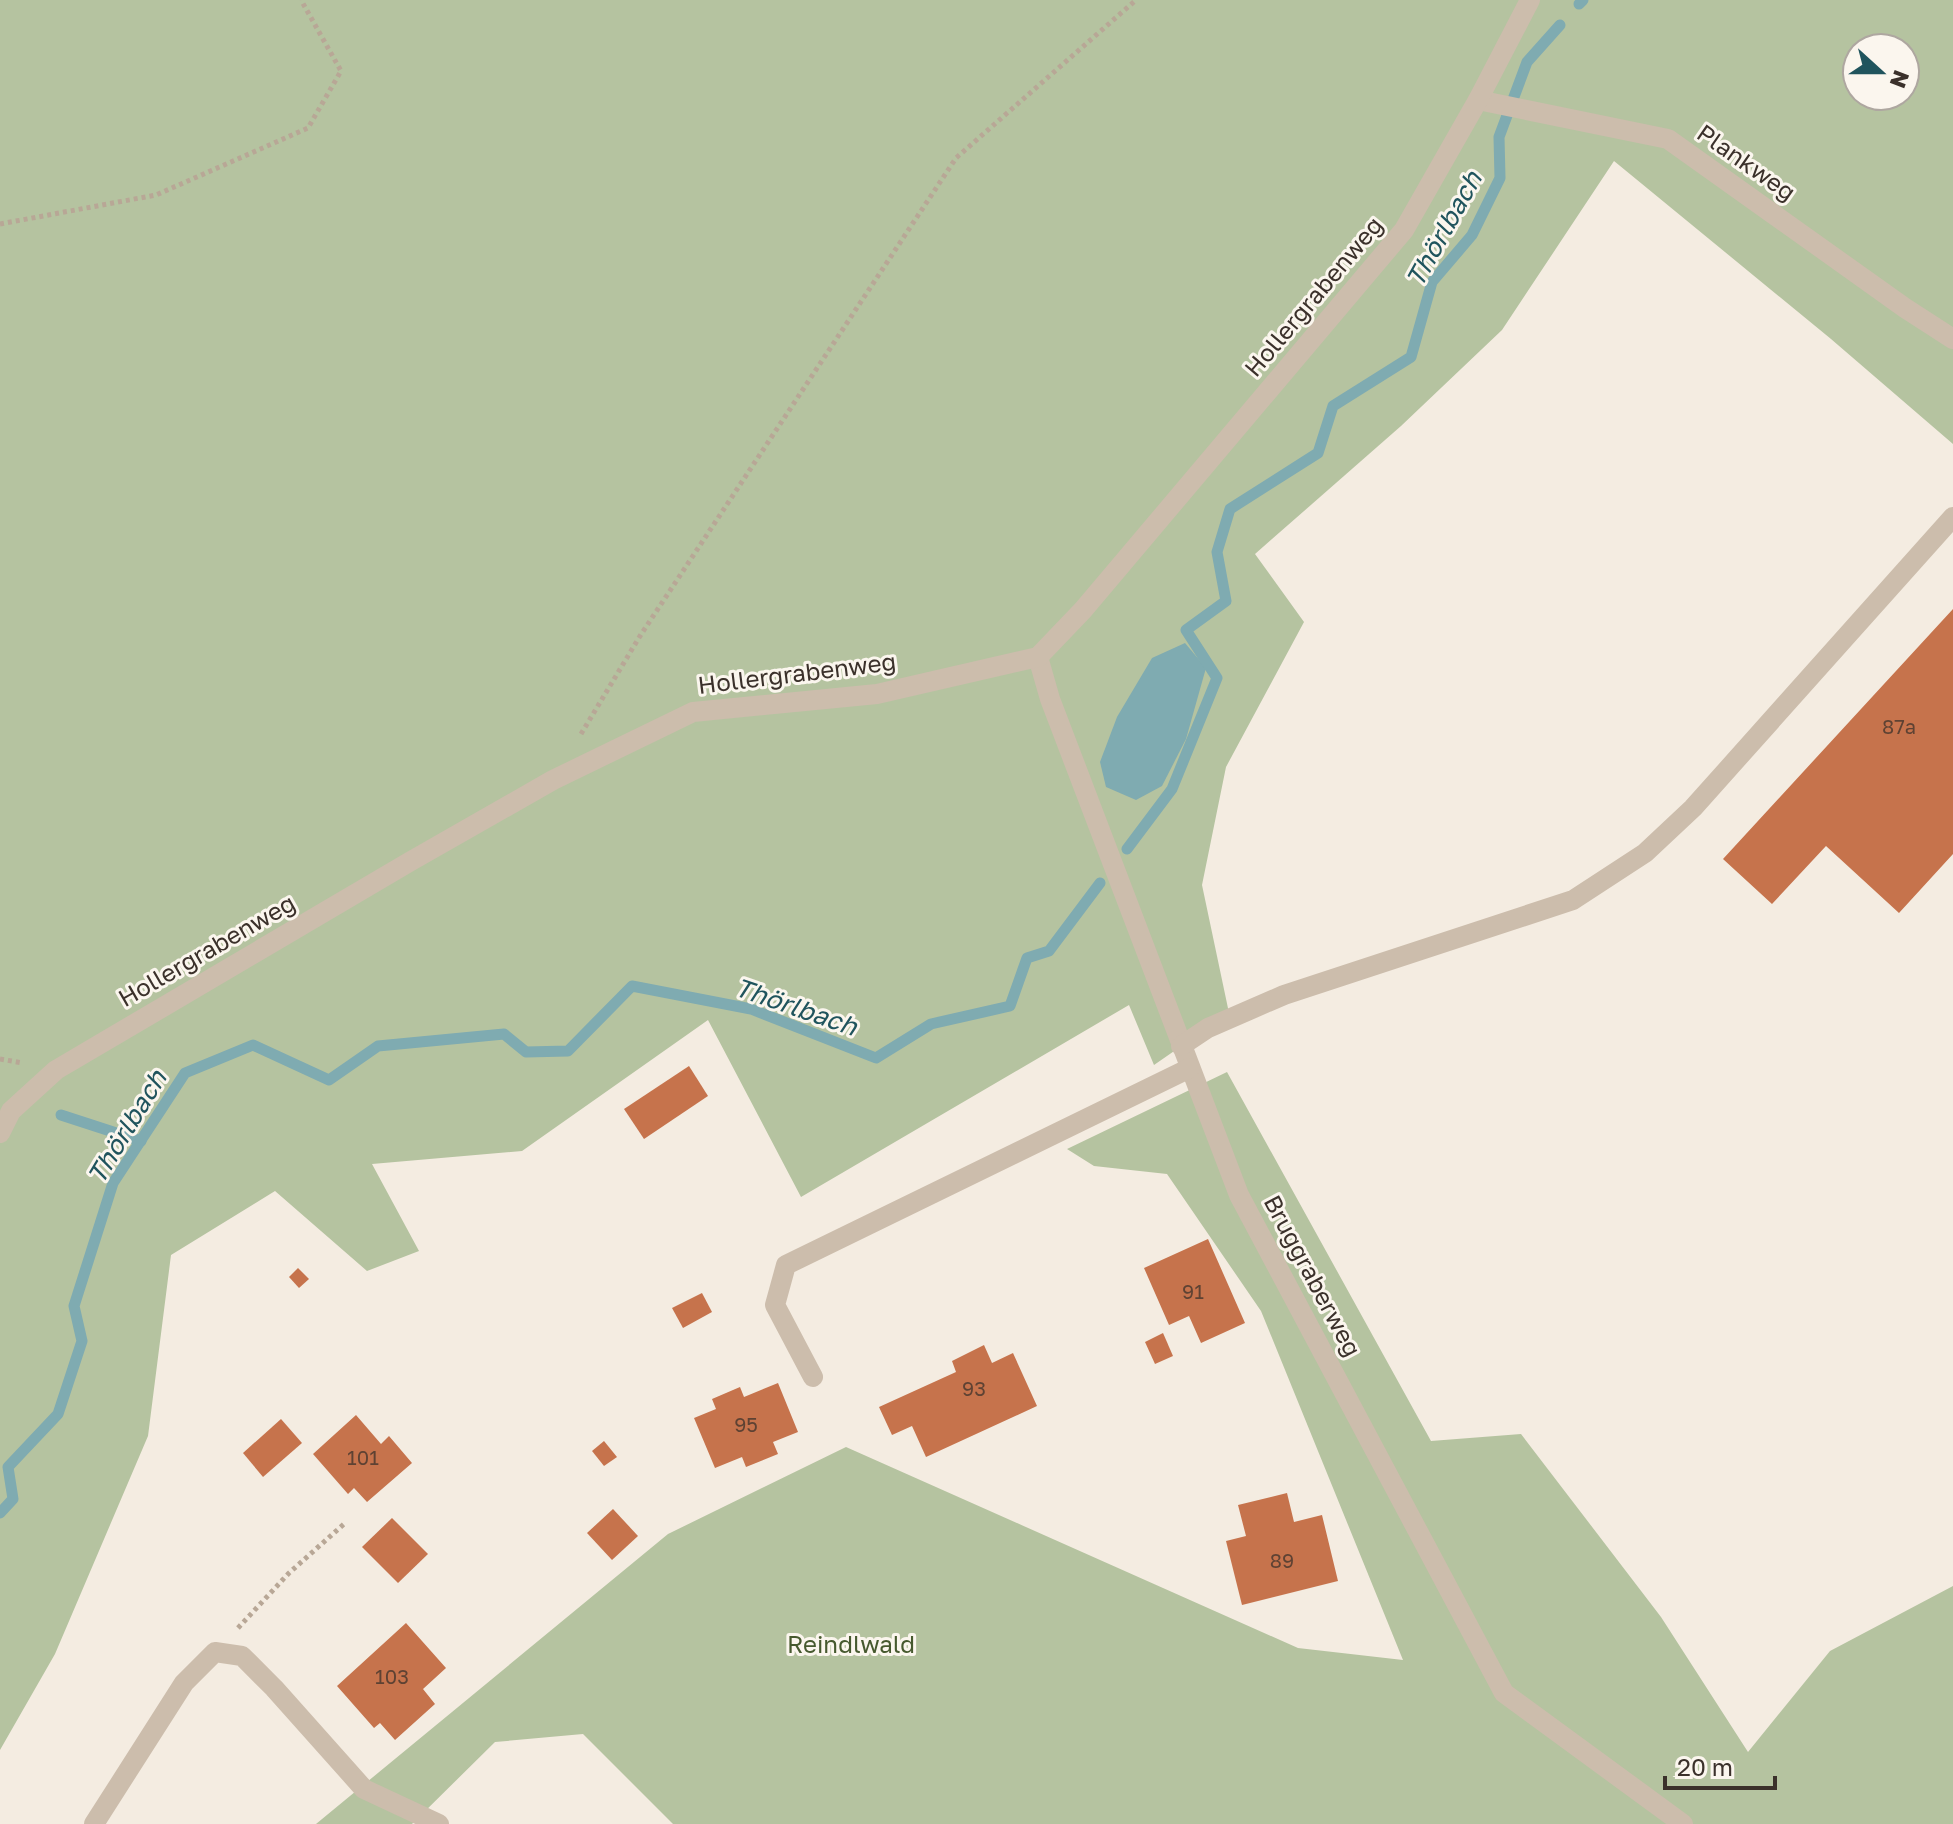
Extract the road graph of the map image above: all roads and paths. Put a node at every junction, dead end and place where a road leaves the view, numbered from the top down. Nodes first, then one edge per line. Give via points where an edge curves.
1 (301, 0) edge
2 (1136, 0) edge
3 (1530, 0) edge
4 (1478, 100) junction
5 (0, 224) edge
6 (1953, 339) edge
7 (1953, 517) edge
8 (1038, 657) junction
9 (553, 780) junction
10 (1181, 1046) junction
11 (1190, 1068) junction
12 (0, 1133) edge
13 (813, 1377) dead end
14 (344, 1524) dead end
15 (215, 1652) junction
16 (94, 1824) edge
17 (439, 1824) edge
18 (1683, 1824) edge

1 - 5 path via 341,71 308,128 156,195
2 - 9 path via 956,158 640,636
3 - 4 street, Hollergrabenweg
4 - 6 street, Plankweg via 1668,139
4 - 8 street, Hollergrabenweg via 1404,230
7 - 10 street via 1693,808 1645,853 1573,900 1284,995 1208,1028
8 - 9 street, Hollergrabenweg via 877,694 693,712
8 - 10 street, Bruggraberweg
9 - 12 street, Hollergrabenweg via 56,1070 11,1111
10 - 11 street, Bruggraberweg
11 - 13 street via 786,1265 775,1305
11 - 18 street, Bruggraberweg via 1239,1195 1504,1693
14 - 15 path
15 - 16 street via 184,1683
15 - 17 street via 242,1656 364,1789

